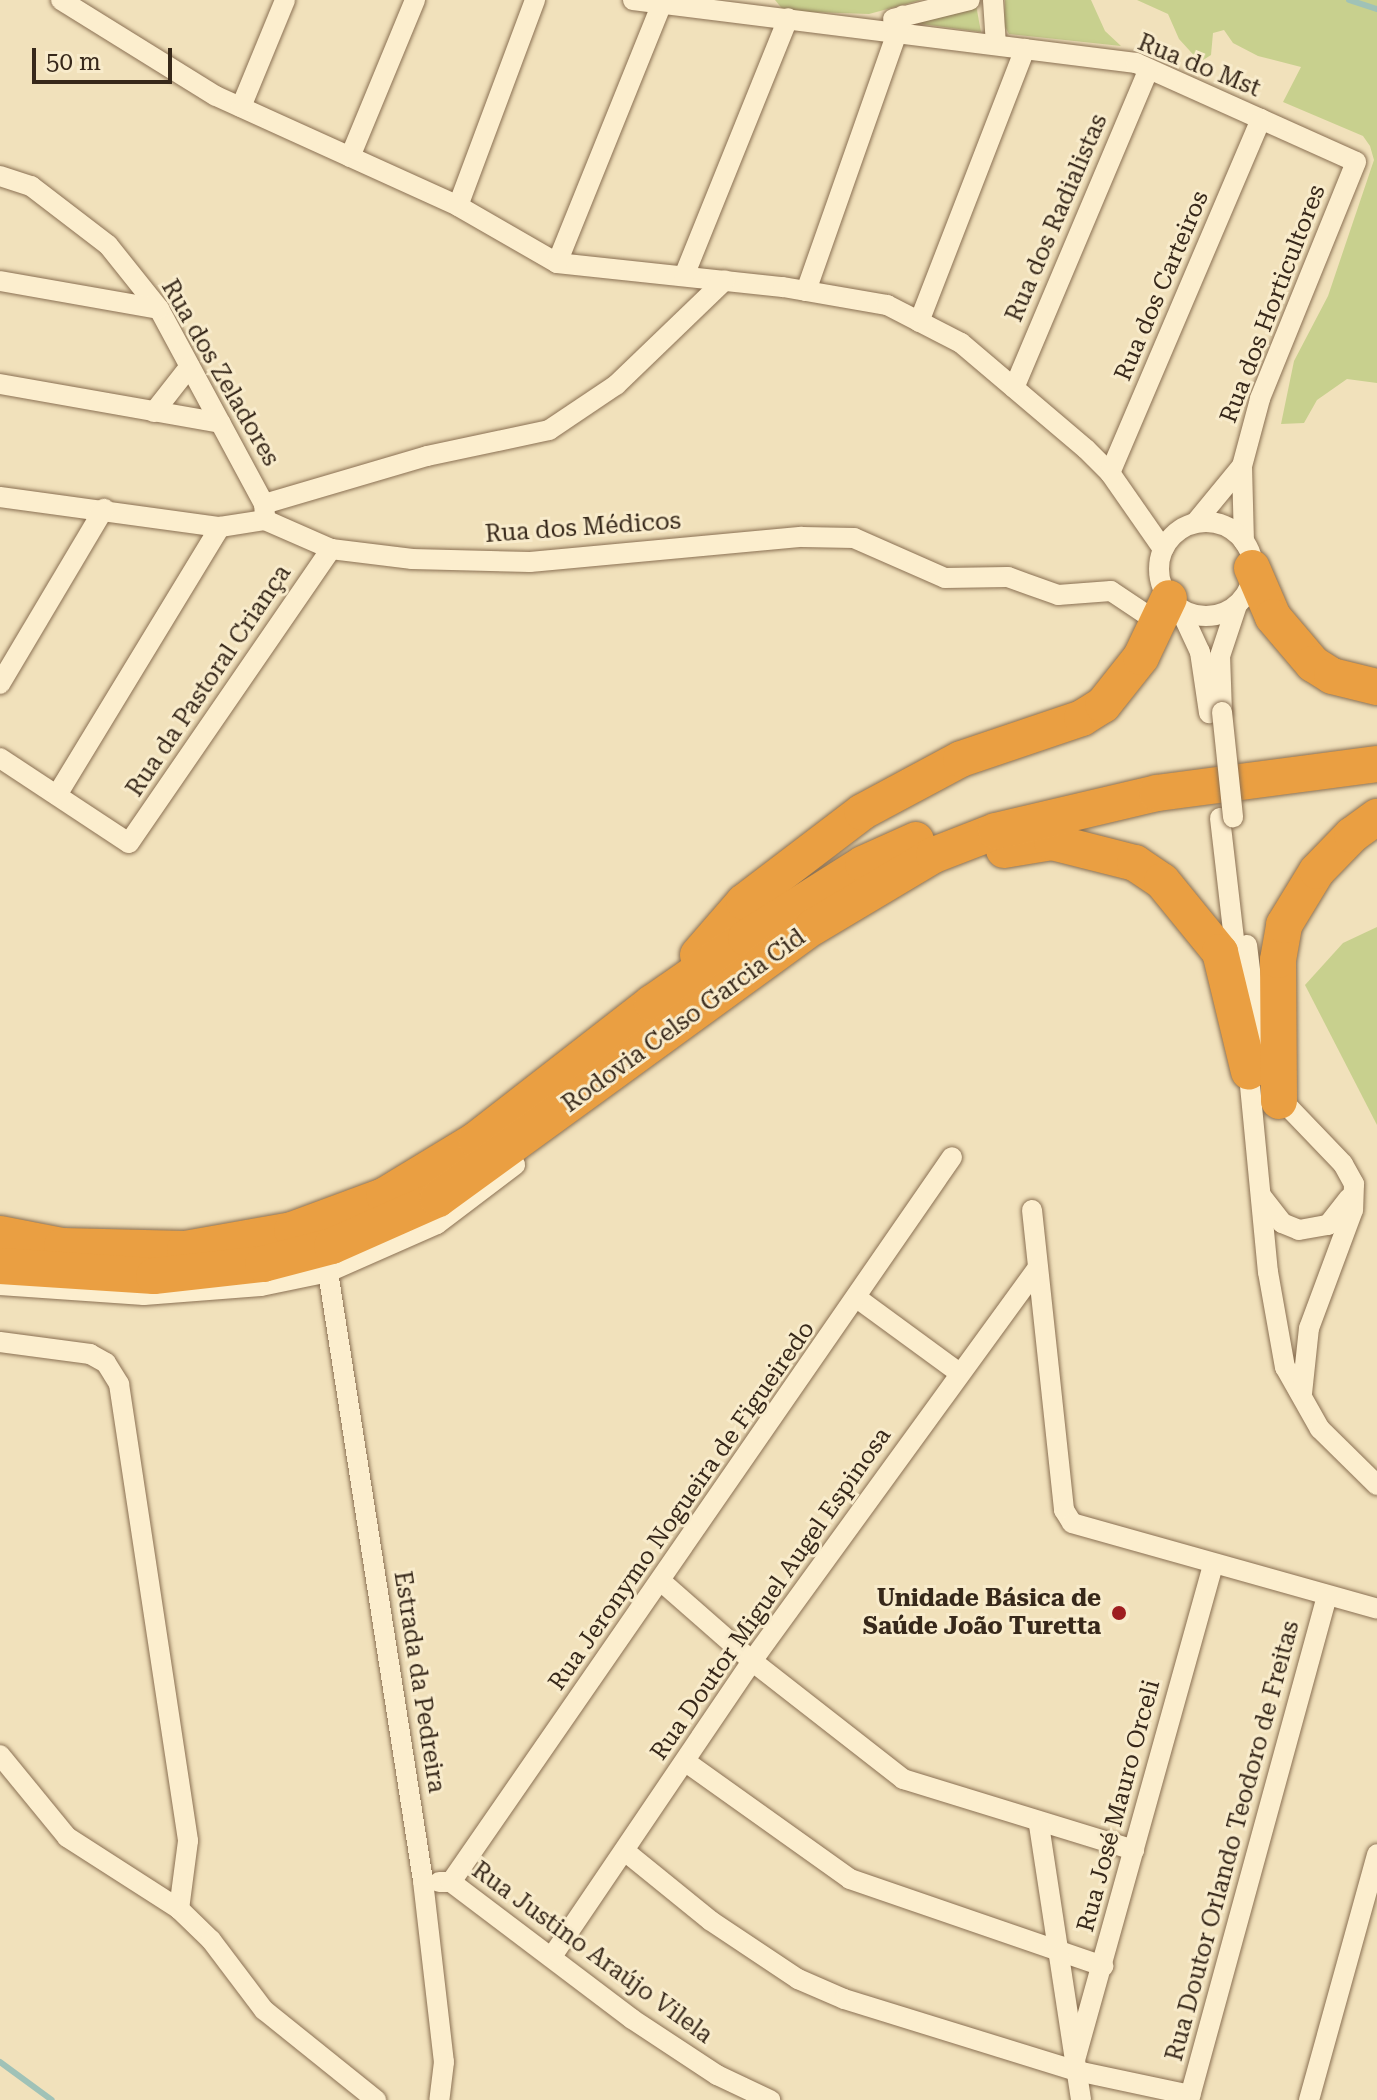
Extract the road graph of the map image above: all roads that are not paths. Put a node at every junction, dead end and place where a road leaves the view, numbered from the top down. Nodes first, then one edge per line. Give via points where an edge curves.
1 (61, 0) edge
2 (285, 0) edge
3 (415, 0) edge
4 (535, 0) edge
5 (633, 0) edge
6 (970, 0) edge
7 (993, 0) edge
8 (662, 3) junction
9 (788, 18) junction
10 (901, 24) junction
11 (996, 45) junction
12 (1025, 49) junction
13 (1149, 69) junction
14 (241, 107) junction
15 (1261, 119) junction
16 (350, 157) junction
17 (1356, 162) joint
18 (0, 176) edge
19 (458, 206) junction
20 (557, 263) junction
21 (684, 276) junction
22 (725, 280) junction
23 (0, 281) edge
24 (806, 291) junction
25 (159, 309) junction
26 (919, 322) junction
27 (190, 366) junction
28 (0, 384) edge
29 (1014, 388) junction
30 (154, 412) junction
31 (221, 423) junction
32 (1242, 466) junction
33 (1110, 473) junction
34 (0, 497) edge
35 (104, 509) junction
36 (264, 512) junction
37 (1195, 523) junction
38 (220, 527) junction
39 (331, 549) junction
40 (1163, 549) junction
41 (1248, 555) junction
42 (1237, 605) junction
43 (1168, 609) junction
44 (0, 684) edge
45 (1377, 687) edge
46 (1216, 713) junction
47 (1377, 739) edge
48 (0, 758) edge
49 (1377, 764) edge
50 (57, 795) junction
51 (1227, 817) junction
52 (1377, 817) edge
53 (813, 927) junction
54 (652, 1003) junction
55 (1249, 1072) junction
56 (596, 1085) junction
57 (1279, 1101) junction
58 (952, 1157) dead end
59 (1354, 1184) junction
60 (1260, 1193) junction
61 (1032, 1210) dead end
62 (0, 1234) edge
63 (0, 1266) edge
64 (1038, 1268) junction
65 (328, 1272) junction
66 (0, 1285) edge
67 (857, 1298) junction
68 (0, 1342) edge
69 (958, 1372) junction
70 (1302, 1397) junction
71 (1377, 1485) edge
72 (1213, 1565) junction
73 (662, 1582) junction
74 (1327, 1596) junction
75 (1377, 1609) edge
76 (752, 1661) junction
77 (0, 1755) edge
78 (686, 1762) junction
79 (1039, 1825) junction
80 (1134, 1850) junction
81 (626, 1852) junction
82 (1377, 1854) edge
83 (423, 1881) junction
84 (451, 1882) junction
85 (179, 1909) junction
86 (1059, 1952) junction
87 (553, 1955) junction
88 (1103, 1966) junction
89 (1076, 2065) junction
90 (1189, 2098) edge
91 (376, 2100) edge
92 (439, 2100) edge
93 (770, 2100) edge
94 (1081, 2100) edge
95 (1309, 2100) edge

1 - 14 street
2 - 14 street
3 - 16 street
4 - 19 street
5 - 8 street, Rua do Mst
6 - 10 street
7 - 11 street
8 - 9 street, Rua do Mst
8 - 20 street
9 - 10 street, Rua do Mst via 863,28
9 - 21 street
10 - 11 street, Rua do Mst
10 - 24 street
11 - 12 street, Rua do Mst
12 - 13 street, Rua do Mst
12 - 26 street
13 - 15 street, Rua do Mst
13 - 29 street, Rua dos Radialistas
14 - 16 street
15 - 17 street, Rua do Mst
15 - 33 street, Rua dos Carteiros
16 - 19 street
17 - 32 street, Rua dos Horticultores via 1260,399
18 - 25 street, Rua dos Zeladores via 31,186 108,245
19 - 20 street
20 - 21 street
21 - 22 street
22 - 24 street
22 - 36 street via 616,385 549,430 427,456
23 - 25 street
24 - 26 street via 887,305
25 - 27 street, Rua dos Zeladores
26 - 29 street via 961,343
27 - 30 street
27 - 31 street, Rua dos Zeladores
28 - 30 street
29 - 33 street
30 - 31 street
31 - 36 street, Rua dos Zeladores
32 - 37 street, Rua dos Horticultores
32 - 41 street, Rua dos Horticultores
33 - 40 street
34 - 35 street
35 - 38 street
35 - 44 street
36 - 38 street
36 - 39 street, Rua dos Médicos
37 - 40 street
37 - 41 street via 1223,525
38 - 50 street
39 - 43 street, Rua dos Médicos via 412,559 530,562 802,537 854,538 945,578 1008,577 1058,595 1111,591
39 - 50 street, Rua da Pastoral Criança via 129,843
40 - 43 street via 1159,572
41 - 42 street via 1249,588
41 - 45 highway via 1273,617 1313,664 1332,676
42 - 43 street via 1215,615
42 - 46 street via 1220,656
43 - 46 street via 1200,652
43 - 54 highway via 1141,657 1103,705 1082,718 961,759 862,812 744,902
46 - 51 street
47 - 54 highway, Rodovia Celso Garcia Cid via 1153,769 1068,788 929,834 863,864
48 - 50 street
49 - 53 highway, Rodovia Celso Garcia Cid via 1157,793 996,831 934,855
51 - 55 street
51 - 57 street via 1261,1055
52 - 57 highway via 1317,871 1284,925 1278,960
53 - 55 highway via 999,851 1052,842 1135,863 1192,912 1220,952
53 - 56 highway, Rodovia Celso Garcia Cid
54 - 62 highway, Rodovia Celso Garcia Cid via 476,1140 384,1196 292,1230 185,1249 62,1246
55 - 60 street
56 - 63 highway, Rodovia Celso Garcia Cid via 438,1199 332,1246 263,1264 154,1276
56 - 65 street via 590,1109 437,1224
57 - 59 street via 1343,1164
58 - 67 street, Rua Jeronymo Nogueira de Figueiredo
59 - 60 street via 1335,1221 1309,1230 1282,1223
59 - 70 street via 1353,1210 1309,1328
60 - 70 street via 1276,1330 1285,1367
61 - 64 street
64 - 69 street, Rua Doutor Miguel Augel Espinosa
64 - 72 street via 1068,1517 1082,1530
65 - 66 street via 261,1286 144,1295
65 - 83 street, Estrada da Pedreira
67 - 69 street
67 - 73 street, Rua Jeronymo Nogueira de Figueiredo
68 - 85 street via 90,1354 106,1363 119,1384 188,1841
69 - 76 street, Rua Doutor Miguel Augel Espinosa
70 - 71 street via 1327,1437
72 - 74 street
72 - 80 street, Rua José Mauro Orceli
73 - 76 street
73 - 84 street, Rua Jeronymo Nogueira de Figueiredo
74 - 75 street
74 - 90 street, Rua Doutor Orlando Teodoro de Freitas
76 - 78 street, Rua Doutor Miguel Augel Espinosa
76 - 79 street via 903,1779
77 - 85 street via 67,1837
78 - 81 street, Rua Doutor Miguel Augel Espinosa
78 - 86 street via 850,1879
79 - 80 street
79 - 86 street
80 - 88 street, Rua José Mauro Orceli
81 - 87 street, Rua Doutor Miguel Augel Espinosa
81 - 89 street via 711,1921 798,1979 844,1999
82 - 95 street
83 - 84 street, Rua Justino Araújo Vilela
83 - 92 street, Estrada da Pedreira via 444,2062
84 - 87 street, Rua Justino Araújo Vilela
85 - 91 street via 211,1940 264,2010
86 - 88 street
86 - 89 street
87 - 93 street, Rua Justino Araújo Vilela via 632,2019 717,2075
88 - 89 street, Rua José Mauro Orceli
89 - 90 street
89 - 94 street

